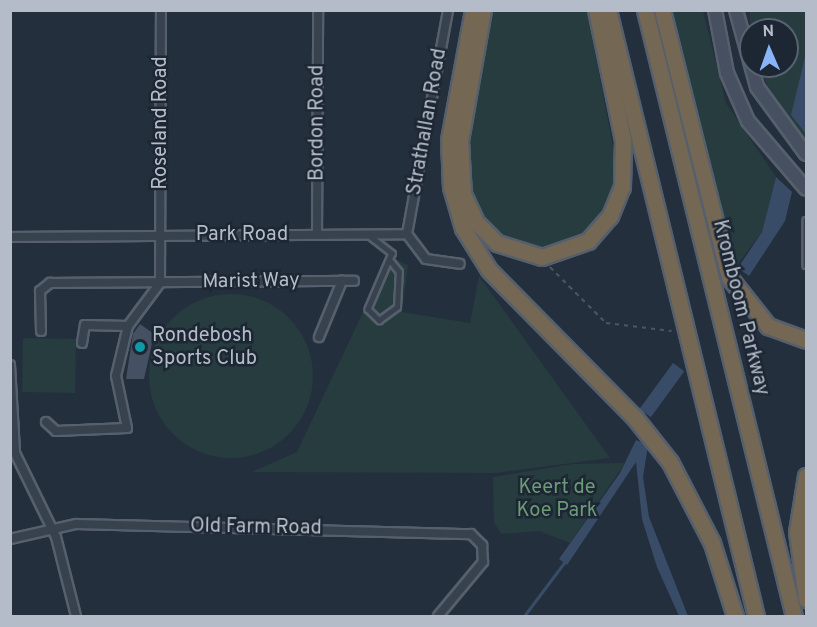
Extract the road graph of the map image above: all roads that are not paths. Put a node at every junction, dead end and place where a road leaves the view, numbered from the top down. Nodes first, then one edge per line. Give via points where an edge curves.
1 (161, 10) edge
2 (318, 10) edge
3 (448, 10) edge
4 (473, 10) edge
5 (483, 10) edge
6 (596, 10) edge
7 (608, 10) edge
8 (645, 10) edge
9 (662, 10) edge
10 (715, 10) edge
11 (736, 10) edge
12 (807, 154) edge
13 (807, 189) edge
14 (807, 220) edge
15 (407, 234) junction
16 (161, 235) junction
17 (317, 235) junction
18 (370, 236) junction
19 (10, 237) edge
20 (391, 262) junction
21 (460, 264) dead end
22 (807, 265) edge
23 (342, 281) junction
24 (354, 281) dead end
25 (160, 283) junction
26 (128, 326) junction
27 (40, 330) dead end
28 (319, 337) dead end
29 (807, 340) edge
30 (82, 343) dead end
31 (10, 366) edge
32 (46, 422) dead end
33 (12, 432) edge
34 (807, 476) edge
35 (50, 526) junction
36 (10, 539) edge
37 (807, 599) edge
38 (76, 616) edge
39 (438, 616) edge
40 (735, 616) edge
41 (756, 616) edge
42 (794, 616) edge

1 - 16 street, Roseland Road
2 - 17 street, Bordon Road
3 - 15 street, Strathallan Road
4 - 40 highway via 449,140 451,187 464,228 489,270 635,418 670,462 712,543
5 - 6 highway via 460,141 463,194 476,222 497,243 542,256 588,241 610,216 622,187 623,140
7 - 41 highway
8 - 42 highway, Kromboom Parkway
9 - 29 highway via 729,277 742,301 768,326
10 - 13 main road via 727,73 744,114 778,162
11 - 12 main road via 757,87
14 - 22 lane
15 - 18 street, Park Road
15 - 21 street via 426,259
16 - 17 street, Park Road
16 - 19 street, Park Road
16 - 25 street, Roseland Road
17 - 18 street, Park Road
18 - 20 lane via 391,250
20 - 20 lane via 369,306 369,315 380,320 397,307 399,272
23 - 24 street, Marist Way
23 - 25 street, Marist Way
23 - 28 street
25 - 26 street
25 - 27 street, Marist Way via 45,284
26 - 30 street via 85,325
26 - 32 street via 115,381 127,428 52,430
31 - 33 street
33 - 35 street via 18,464
34 - 37 highway via 797,531
35 - 36 street, Old Farm Road
35 - 38 street
35 - 39 street, Old Farm Road via 462,532 482,545 483,562

